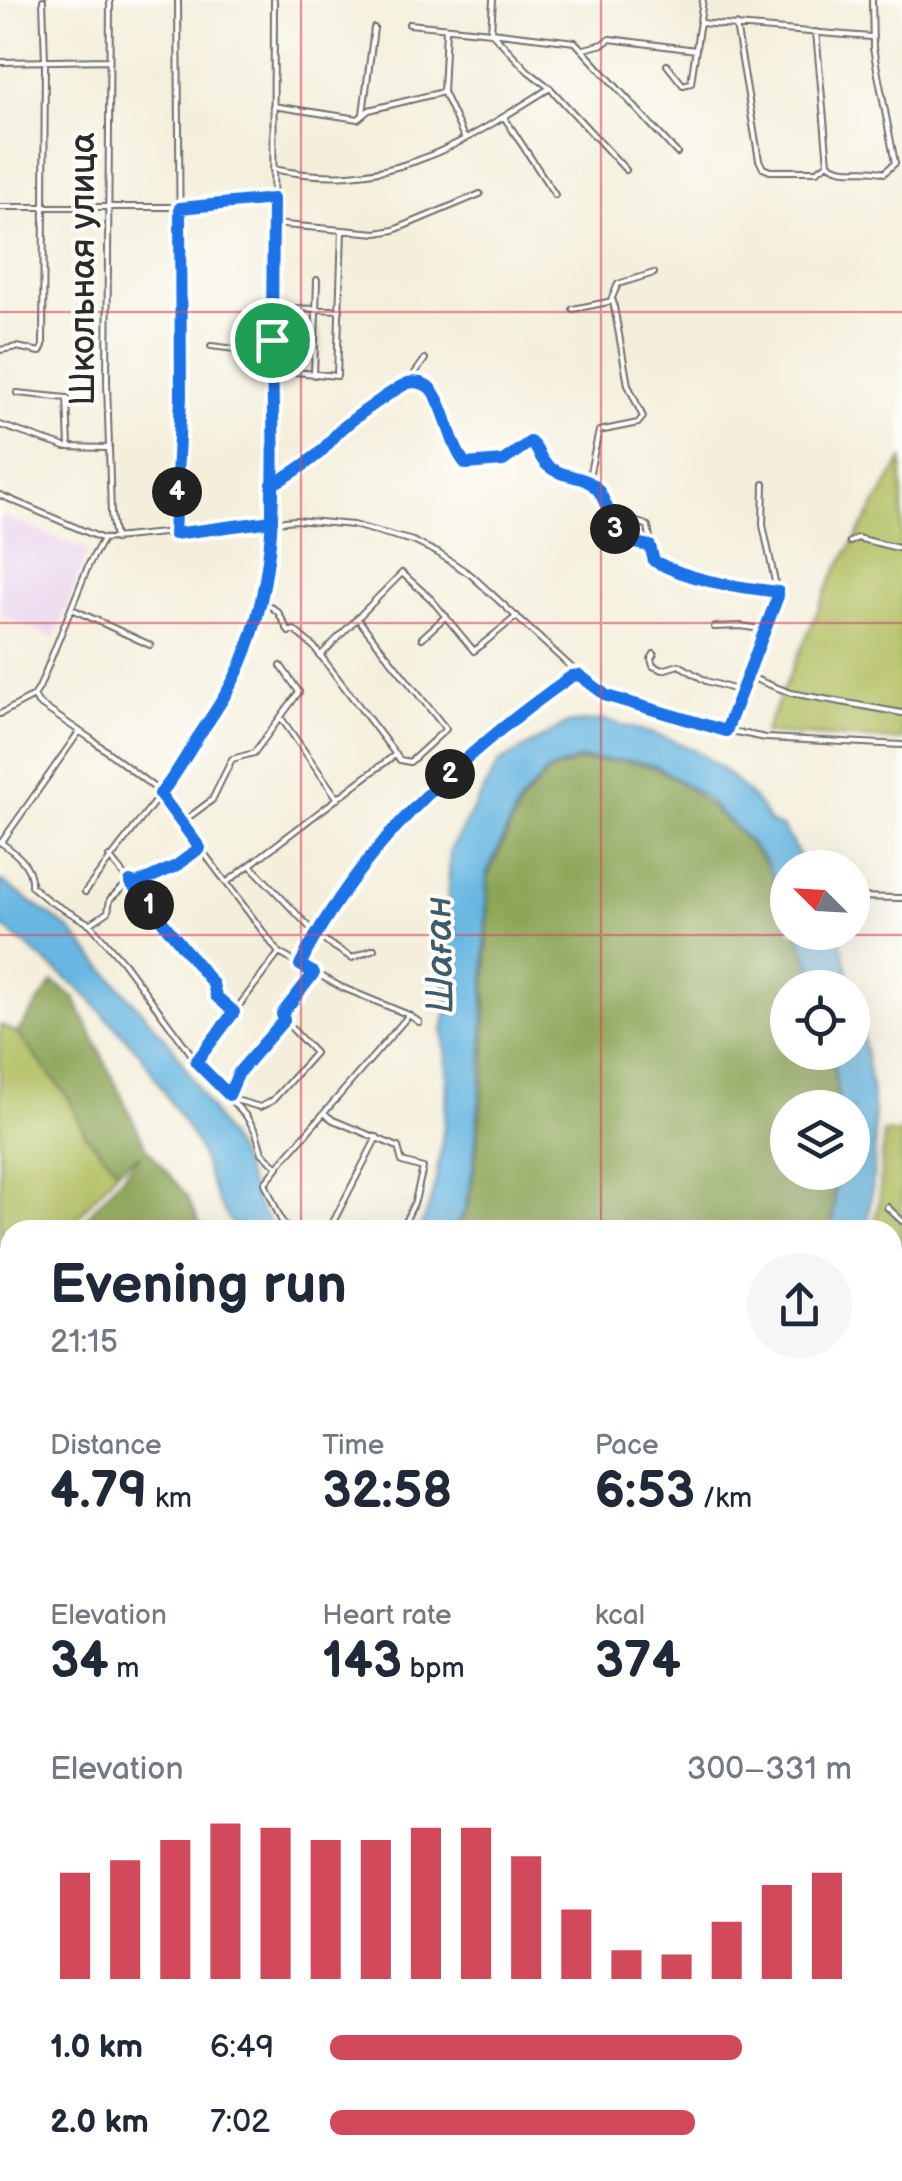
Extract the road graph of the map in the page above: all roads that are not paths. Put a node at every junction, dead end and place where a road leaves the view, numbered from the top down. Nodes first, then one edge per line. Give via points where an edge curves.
1 (43, 0) edge
2 (110, 0) edge
3 (178, 0) edge
4 (274, 0) edge
5 (494, 0) edge
6 (704, 0) edge
7 (872, 0) edge
8 (409, 24) dead end
9 (700, 24) junction
10 (736, 25) junction
11 (374, 28) dead end
12 (446, 28) junction
13 (491, 32) junction
14 (816, 32) junction
15 (872, 37) junction
16 (584, 48) junction
17 (696, 50) junction
18 (109, 60) junction
19 (0, 62) edge
20 (46, 62) junction
21 (667, 65) dead end
22 (550, 88) junction
23 (443, 92) junction
24 (273, 106) junction
25 (363, 114) junction
26 (504, 117) junction
27 (465, 139) junction
28 (677, 153) dead end
29 (828, 163) junction
30 (273, 170) junction
31 (626, 170) dead end
32 (480, 194) dead end
33 (556, 195) dead end
34 (273, 199) junction
35 (0, 207) edge
36 (42, 207) junction
37 (109, 208) junction
38 (180, 208) junction
39 (272, 224) junction
40 (342, 230) junction
41 (654, 273) dead end
42 (317, 280) dead end
43 (611, 300) junction
44 (316, 309) junction
45 (573, 309) dead end
46 (340, 310) junction
47 (272, 316) junction
48 (272, 340) junction
49 (211, 346) dead end
50 (0, 350) edge
51 (425, 358) dead end
52 (314, 375) junction
53 (272, 378) junction
54 (408, 383) junction
55 (17, 392) dead end
56 (0, 425) edge
57 (69, 447) junction
58 (108, 448) junction
59 (588, 481) junction
60 (272, 484) junction
61 (764, 484) dead end
62 (0, 495) edge
63 (614, 517) junction
64 (272, 521) junction
65 (174, 534) junction
66 (104, 539) junction
67 (115, 539) junction
68 (850, 542) dead end
69 (650, 546) junction
70 (902, 549) edge
71 (778, 592) junction
72 (262, 600) junction
73 (72, 608) junction
74 (446, 616) junction
75 (518, 616) junction
76 (357, 618) junction
77 (714, 627) dead end
78 (766, 630) junction
79 (422, 638) dead end
80 (150, 646) dead end
81 (654, 654) dead end
82 (320, 656) junction
83 (281, 666) dead end
84 (579, 675) junction
85 (747, 676) junction
86 (740, 692) junction
87 (34, 696) junction
88 (902, 713) edge
89 (0, 714) edge
90 (281, 718) junction
91 (80, 731) junction
92 (726, 731) junction
93 (902, 744) edge
94 (396, 754) junction
95 (160, 794) junction
96 (338, 798) junction
97 (182, 822) junction
98 (1, 842) edge
99 (200, 848) junction
100 (110, 856) junction
101 (250, 865) junction
102 (130, 882) junction
103 (226, 883) junction
104 (84, 892) dead end
105 (870, 897) edge
106 (902, 898) edge
107 (90, 924) junction
108 (316, 932) junction
109 (374, 949) dead end
110 (279, 953) junction
111 (300, 965) junction
112 (314, 973) junction
113 (234, 1012) junction
114 (408, 1014) junction
115 (284, 1020) junction
116 (419, 1022) dead end
117 (196, 1062) junction
118 (231, 1097) junction
119 (324, 1113) junction
120 (378, 1137) junction
121 (278, 1167) junction
122 (887, 1207) dead end
123 (281, 1220) edge
124 (334, 1220) edge
125 (406, 1220) edge
126 (901, 1220) edge

1 - 20 street
2 - 18 street, Школьная улица
3 - 38 street
4 - 24 street
5 - 13 street
6 - 9 street
7 - 15 street
8 - 12 street
9 - 10 street
9 - 17 street
10 - 14 street
10 - 29 street via 763,168 816,170
11 - 25 street
12 - 13 street
12 - 23 street
13 - 16 street
13 - 22 street
14 - 15 street
14 - 29 street
15 - 29 street via 895,163 884,173
16 - 17 street via 610,39
16 - 28 street
17 - 21 street via 687,86
18 - 20 street
18 - 37 street, Школьная улица
19 - 20 street
20 - 36 street
22 - 26 street
22 - 31 street
23 - 25 street
23 - 27 street
24 - 25 street via 358,120
24 - 30 street
26 - 27 street
26 - 33 street
27 - 30 street via 376,174
30 - 34 street
32 - 40 street via 394,230
34 - 38 street
34 - 39 street
35 - 36 street
36 - 37 street
36 - 50 street via 43,346 40,352
37 - 38 street
37 - 58 street, Школьная улица
38 - 65 street
39 - 40 street
39 - 47 street
40 - 46 street
41 - 43 street via 618,284
42 - 44 street
43 - 45 street
43 - 59 street via 628,385 643,417 599,431
44 - 46 street
44 - 47 street
44 - 52 street
46 - 52 street via 337,376
47 - 48 street
48 - 49 street via 252,352
48 - 53 street
51 - 54 street
52 - 53 street
53 - 60 street
54 - 59 street via 430,388 466,464 503,461 530,442 550,468
54 - 60 street
55 - 57 street via 67,398
56 - 57 street
57 - 58 street
58 - 67 street, Школьная улица
59 - 63 street
60 - 64 street
61 - 71 street via 763,524
62 - 66 street
63 - 69 street via 620,540
63 - 69 street via 648,526
64 - 65 street
64 - 72 street
64 - 75 street via 333,522 428,547
65 - 67 street
66 - 67 street
66 - 73 street
68 - 70 street
69 - 71 street via 654,561 678,574
71 - 78 street
72 - 82 street
72 - 95 street via 226,694
73 - 80 street
73 - 87 street
74 - 75 street via 474,651
74 - 76 street via 402,573
74 - 79 street
75 - 84 street
76 - 82 street
76 - 94 street via 446,729 410,762
77 - 78 street
78 - 85 street
81 - 86 street via 653,666 662,670 679,665
82 - 94 street
83 - 90 street via 299,692
84 - 92 street via 607,696
84 - 108 street via 429,793
85 - 86 street
85 - 88 street via 784,692
86 - 92 street
87 - 89 street
87 - 91 street
90 - 96 street
90 - 97 street via 254,753 232,759 212,800
91 - 95 street
91 - 98 street
92 - 93 street
94 - 96 street
95 - 97 street
95 - 100 street
96 - 101 street
97 - 99 street
98 - 107 street via 28,867 31,886
99 - 102 street via 164,873
99 - 103 street
100 - 102 street
100 - 104 street
101 - 103 street
101 - 108 street
102 - 107 street
102 - 113 street
103 - 110 street
105 - 106 street
107 - 117 street
108 - 109 street via 352,958
108 - 111 street
110 - 111 street
110 - 113 street
111 - 112 street
112 - 114 street
112 - 115 street
113 - 117 street
114 - 116 street
114 - 119 street
115 - 118 street via 239,1072
115 - 118 street via 315,1053 260,1108
117 - 118 street
118 - 121 street via 262,1153
119 - 120 street
119 - 121 street
120 - 124 street
120 - 125 street via 398,1147 402,1162 422,1168
121 - 123 street via 266,1183
122 - 126 street

